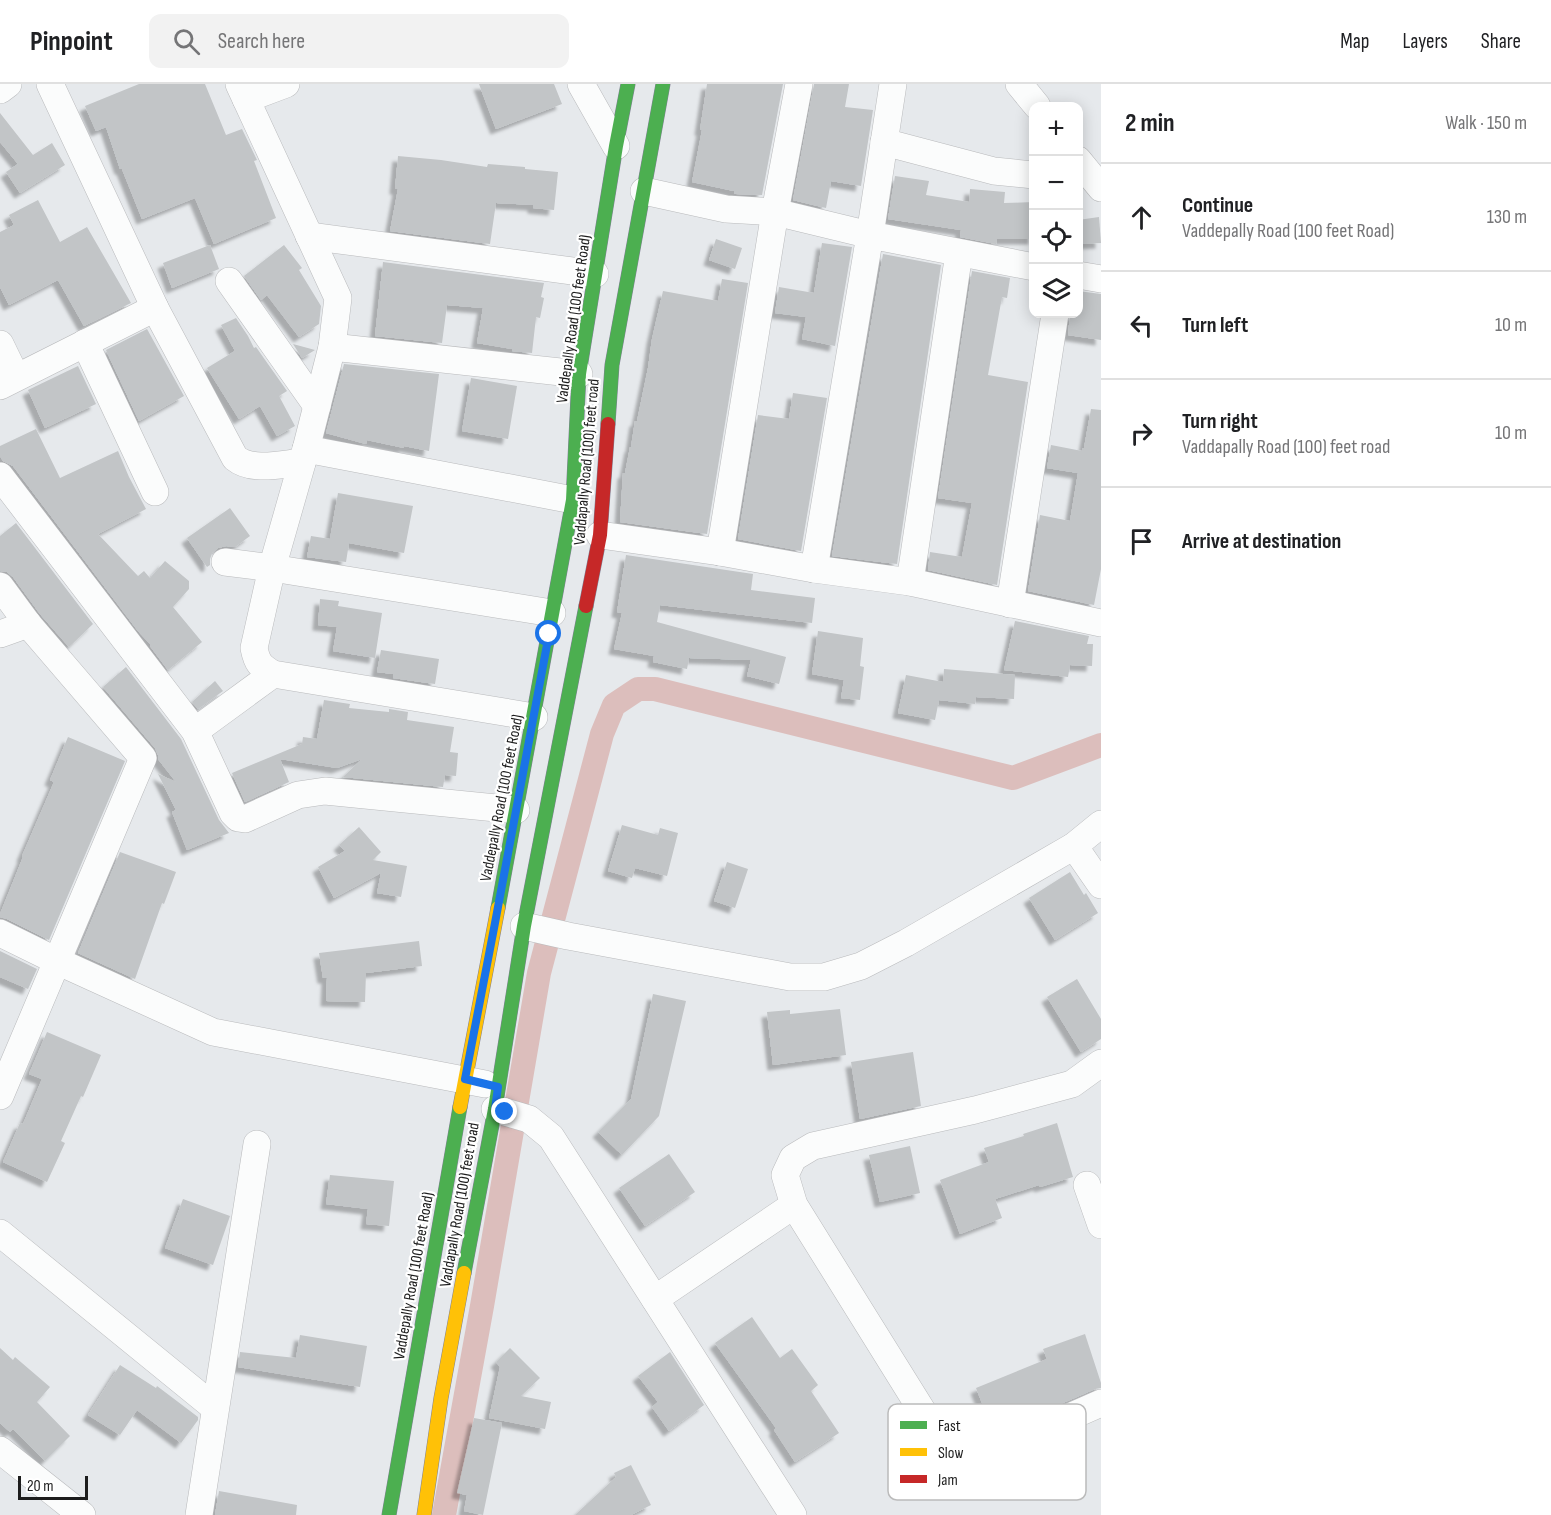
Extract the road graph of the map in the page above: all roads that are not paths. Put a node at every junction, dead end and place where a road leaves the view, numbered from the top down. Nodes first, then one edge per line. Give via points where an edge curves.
1 (8, 84) edge
2 (50, 84) edge
3 (286, 84) edge
4 (581, 84) edge
5 (628, 84) edge
6 (663, 84) edge
7 (799, 84) edge
8 (893, 84) edge
9 (1019, 84) edge
10 (0, 90) edge
11 (243, 92) edge
12 (1034, 102) edge
13 (884, 142) junction
14 (616, 146) junction
15 (1083, 166) edge
16 (1029, 174) edge
17 (1101, 188) edge
18 (644, 191) junction
19 (775, 212) junction
20 (870, 235) junction
21 (309, 236) junction
22 (959, 253) junction
23 (1029, 266) edge
24 (595, 274) junction
25 (1083, 276) edge
26 (1101, 279) edge
27 (229, 281) dead end
28 (155, 308) junction
29 (1054, 318) edge
30 (85, 343) junction
31 (0, 344) edge
32 (332, 347) junction
33 (579, 374) junction
34 (8, 382) edge
35 (317, 406) junction
36 (304, 456) junction
37 (0, 476) edge
38 (155, 492) dead end
39 (573, 500) junction
40 (600, 535) junction
41 (720, 552) junction
42 (225, 562) dead end
43 (272, 568) junction
44 (814, 569) junction
45 (910, 582) junction
46 (0, 586) edge
47 (1010, 604) junction
48 (1101, 622) edge
49 (28, 624) junction
50 (550, 624) junction
51 (0, 634) edge
52 (273, 674) junction
53 (534, 711) junction
54 (195, 731) junction
55 (516, 810) junction
56 (1101, 824) edge
57 (1074, 846) junction
58 (1101, 885) edge
59 (531, 928) junction
60 (0, 933) edge
61 (57, 961) junction
62 (1101, 1063) edge
63 (465, 1079) junction
64 (0, 1096) edge
65 (507, 1106) junction
66 (257, 1144) dead end
67 (1087, 1185) dead end
68 (794, 1205) junction
69 (1101, 1225) edge
70 (0, 1233) edge
71 (655, 1299) junction
72 (1101, 1402) edge
73 (918, 1404) edge
74 (215, 1408) junction
75 (1086, 1409) edge
76 (0, 1450) edge
77 (82, 1515) edge
78 (199, 1515) edge
79 (389, 1515) edge
80 (424, 1515) edge
81 (793, 1515) edge

1 - 10 street
2 - 28 street
3 - 11 street
4 - 14 street
5 - 14 main road, Vaddepally Road (100 feet Road)
6 - 18 main road, Vaddapally Road (100) feet road
7 - 19 street
8 - 13 street
9 - 12 street
11 - 21 street
13 - 16 street via 994,171
13 - 20 street
14 - 24 main road, Vaddepally Road (100 feet Road)
15 - 17 street
18 - 19 street via 726,209
18 - 40 main road, Vaddapally Road (100) feet road via 612,365
19 - 20 street
19 - 41 street
20 - 22 street
20 - 44 street
21 - 24 street
21 - 32 street via 338,298
22 - 23 street
22 - 45 street
24 - 33 main road, Vaddepally Road (100 feet Road)
25 - 26 street
27 - 35 street
28 - 30 street
28 - 36 street via 235,458 258,466
29 - 47 street
30 - 34 street
30 - 38 street
31 - 34 street
32 - 33 street
32 - 35 street
33 - 39 main road, Vaddepally Road (100 feet Road)
35 - 36 street
36 - 39 street
36 - 43 street
37 - 54 street
39 - 50 main road, Vaddepally Road (100 feet Road)
40 - 41 street
40 - 59 main road, Vaddapally Road (100) feet road
41 - 44 street
42 - 43 street
43 - 50 street
43 - 52 street via 254,648 256,659
44 - 45 street
45 - 47 street
46 - 49 street
47 - 48 street
49 - 51 street
49 - 61 street via 143,758
50 - 53 main road, Vaddepally Road (100 feet Road)
52 - 53 street
52 - 54 street
53 - 55 main road, Vaddepally Road (100 feet Road)
54 - 55 street via 232,813 238,818 245,819 298,795 325,791
55 - 63 main road, Vaddepally Road (100 feet Road)
56 - 57 street
57 - 58 street
57 - 59 street via 906,944 861,966 824,977 790,977
59 - 65 main road, Vaddapally Road (100) feet road
60 - 61 street
61 - 63 street via 213,1032
61 - 64 street
62 - 68 street via 1072,1084 813,1146 793,1158 784,1175
63 - 65 street
63 - 79 main road, Vaddepally Road (100 feet Road)
65 - 71 street via 551,1137
65 - 80 main road, Vaddapally Road (100) feet road via 441,1398
66 - 74 street
67 - 69 street
68 - 71 street
68 - 73 street
70 - 74 street
71 - 81 street
72 - 75 street
74 - 78 street
76 - 77 street

